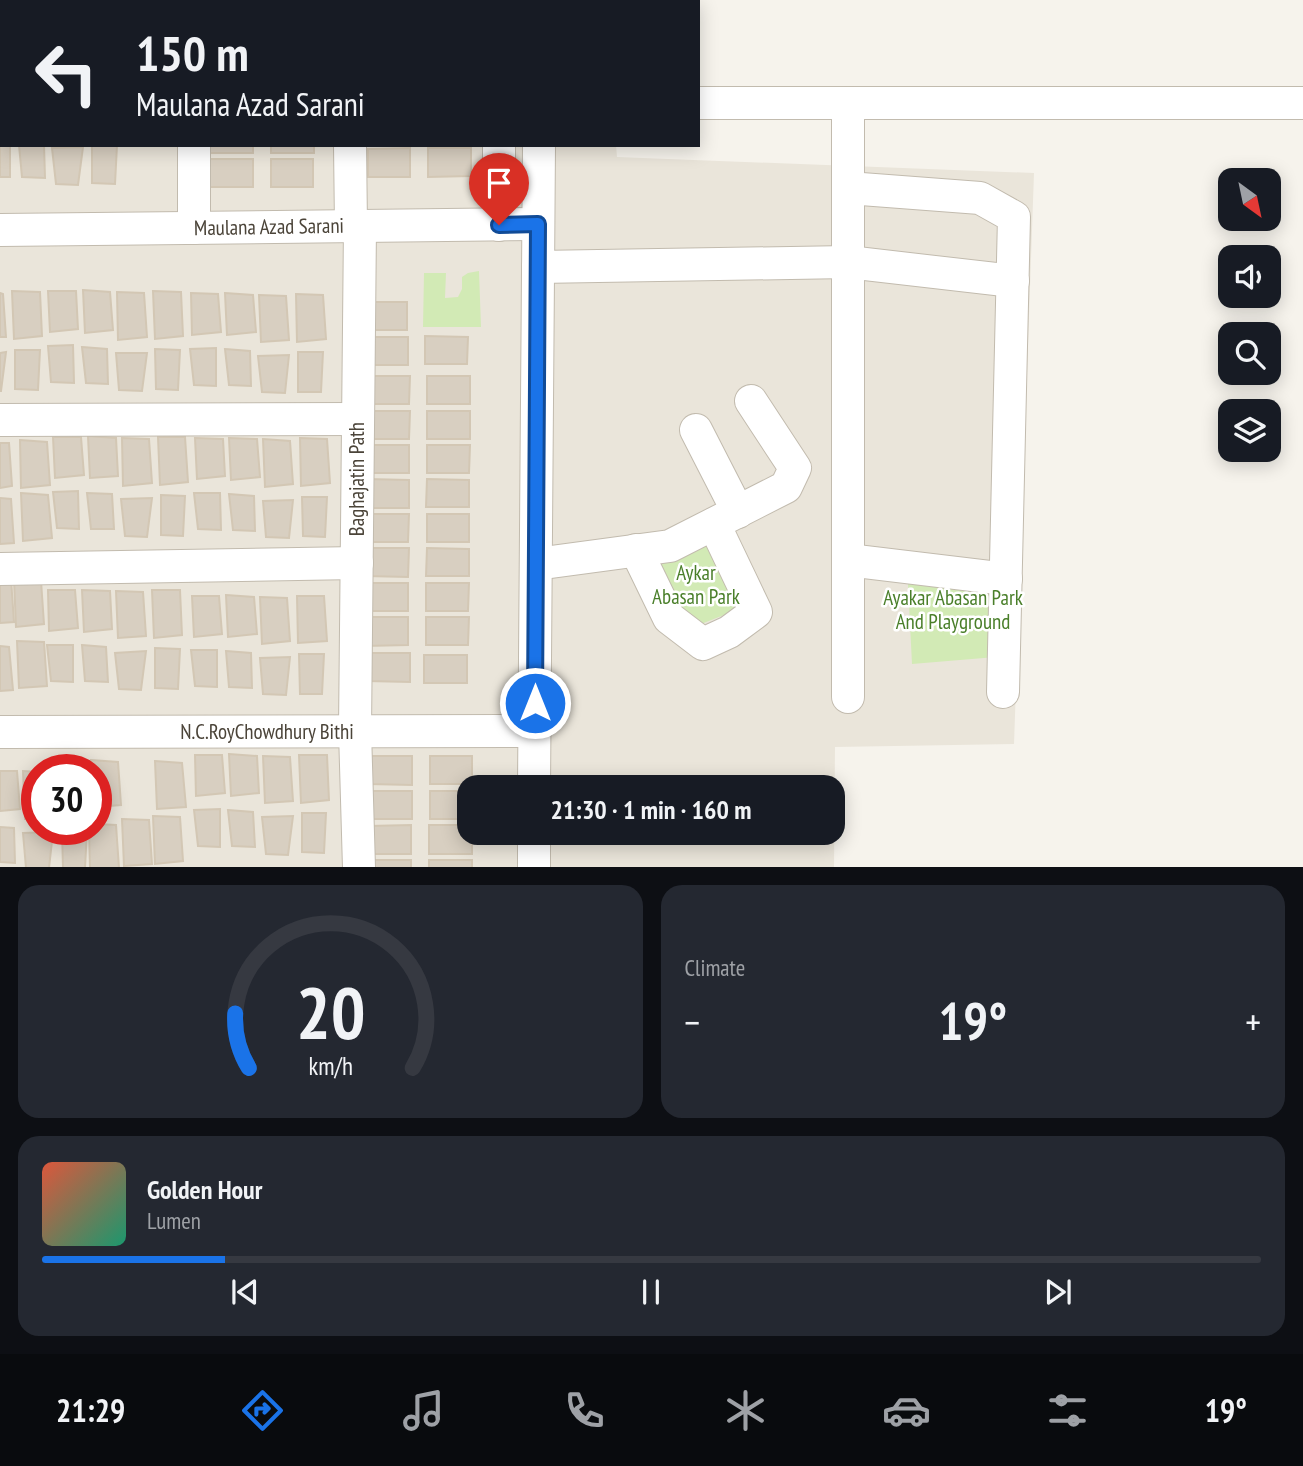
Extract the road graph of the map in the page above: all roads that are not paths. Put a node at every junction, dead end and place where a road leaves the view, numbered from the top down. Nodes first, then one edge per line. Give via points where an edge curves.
1 (700, 103) edge
2 (848, 103) junction
3 (1303, 103) edge
4 (194, 147) edge
5 (350, 147) edge
6 (499, 147) edge
7 (539, 147) edge
8 (848, 188) junction
9 (538, 224) junction
10 (499, 225) junction
11 (355, 226) junction
12 (194, 228) junction
13 (0, 230) edge
14 (848, 262) junction
15 (538, 267) junction
16 (1013, 281) junction
17 (751, 401) dead end
18 (358, 419) junction
19 (0, 421) edge
20 (696, 430) dead end
21 (726, 518) junction
22 (636, 550) junction
23 (848, 560) junction
24 (357, 563) junction
25 (536, 564) junction
26 (0, 569) edge
27 (1006, 579) junction
28 (1003, 692) dead end
29 (848, 697) dead end
30 (355, 731) junction
31 (535, 731) junction
32 (0, 732) edge
33 (534, 775) edge
34 (534, 845) edge
35 (359, 867) edge
36 (534, 867) edge

1 - 2 street
2 - 3 street
2 - 8 street
4 - 12 street
5 - 11 street, Baghajatin Path
6 - 10 street
7 - 9 street
8 - 14 street
8 - 16 street via 980,198 1014,217
9 - 10 street, Maulana Azad Sarani
9 - 15 street
10 - 11 street, Maulana Azad Sarani
11 - 12 street, Maulana Azad Sarani
11 - 18 street, Baghajatin Path
12 - 13 street, Maulana Azad Sarani
14 - 15 street
14 - 16 street
14 - 23 street
15 - 25 street
16 - 27 street
17 - 21 street via 795,468 786,487
18 - 19 street
18 - 24 street, Baghajatin Path
20 - 21 street
21 - 22 street via 670,546
21 - 22 street via 756,612 703,644 669,618
22 - 25 street
23 - 27 street
23 - 29 street
24 - 26 street
24 - 30 street, Baghajatin Path
25 - 31 street
27 - 28 street
30 - 31 street, N.C.RoyChowdhury Bithi
30 - 32 street, N.C.RoyChowdhury Bithi
30 - 35 street, Baghajatin Path
31 - 33 street
34 - 36 street

